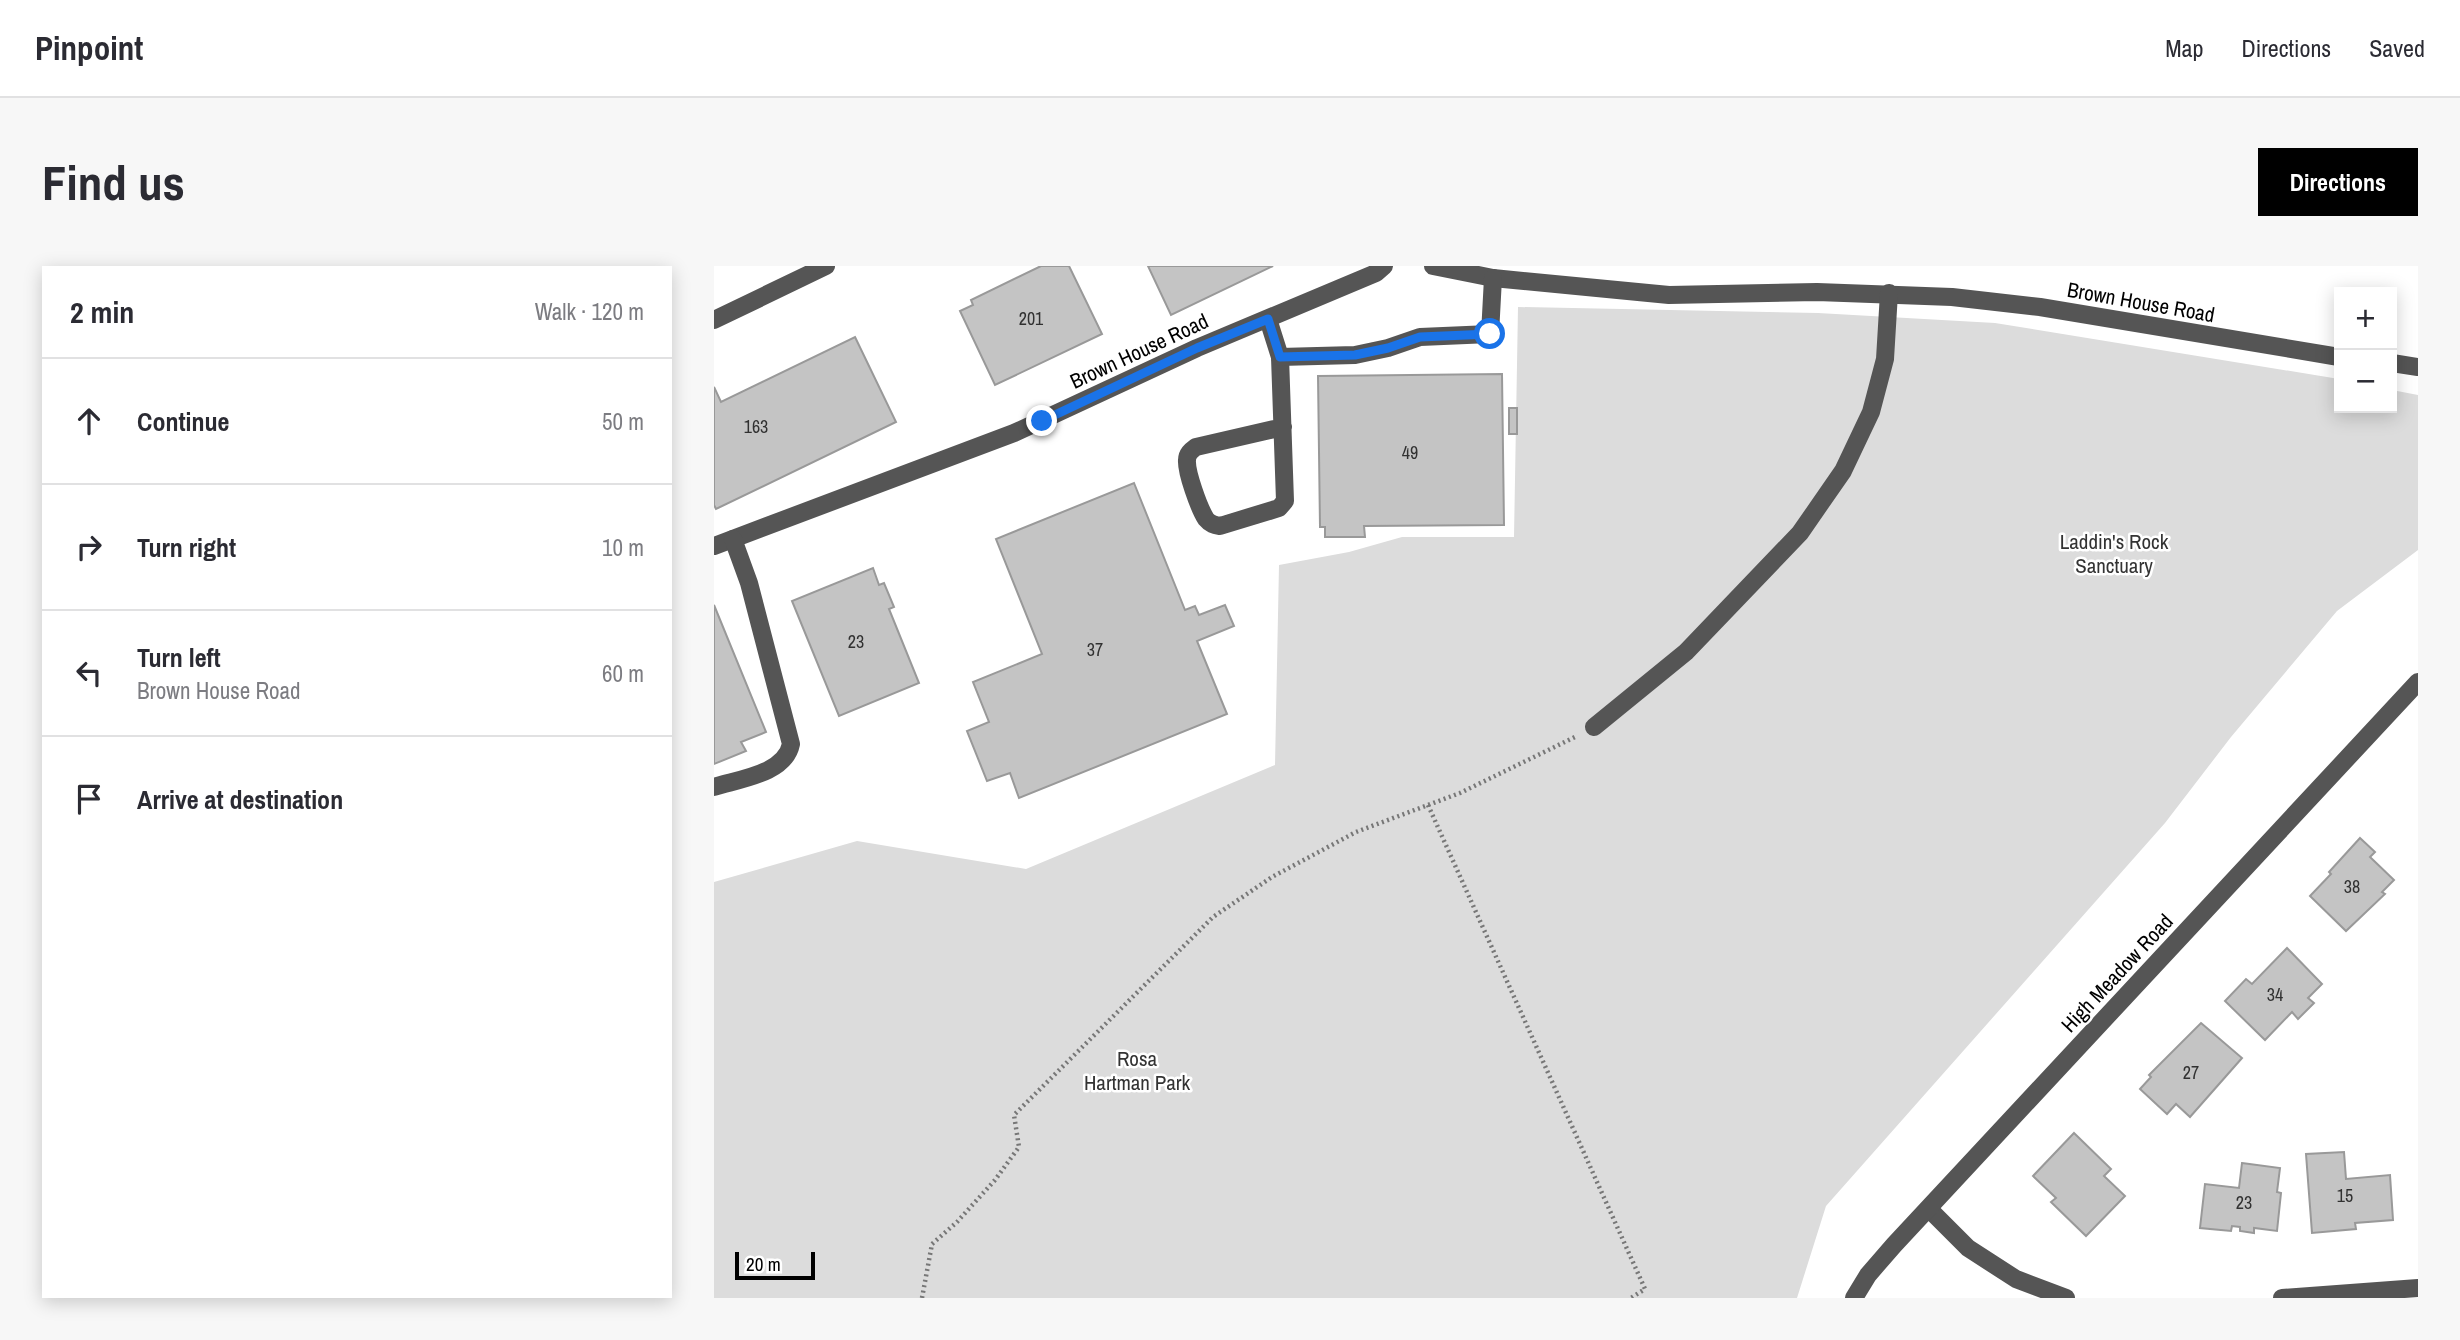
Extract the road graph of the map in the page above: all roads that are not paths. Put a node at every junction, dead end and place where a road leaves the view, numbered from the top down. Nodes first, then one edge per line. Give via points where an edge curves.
1 (826, 266) edge
2 (1384, 266) edge
3 (1433, 266) edge
4 (1493, 278) junction
5 (1889, 293) junction
6 (1268, 319) junction
7 (714, 320) edge
8 (2334, 356) edge
9 (1280, 357) junction
10 (2397, 364) edge
11 (2418, 367) edge
12 (1283, 427) junction
13 (733, 539) junction
14 (714, 546) edge
15 (2418, 682) edge
16 (1594, 727) road end
17 (714, 787) edge
18 (1929, 1209) junction
19 (2418, 1288) edge
20 (1854, 1298) edge
21 (2066, 1298) edge
22 (2282, 1298) edge

1 - 7 street
2 - 6 street, Brown House Road
3 - 4 street, Brown House Road
4 - 5 street, Brown House Road via 1669,295
4 - 9 street via 1490,334 1420,337 1355,355
5 - 8 street, Brown House Road via 2040,307
5 - 16 street via 1885,359 1871,412 1843,471 1800,533 1686,652
6 - 9 street
6 - 13 street, Brown House Road via 1014,433
9 - 12 street
10 - 11 street
12 - 12 street via 1190,451 1188,466 1211,524 1220,526 1283,504
13 - 14 street, Brown House Road
13 - 17 street via 791,744 790,753 772,768
15 - 18 street, High Meadow Road
18 - 20 street, High Meadow Road via 1868,1275
18 - 21 street via 1968,1248 2016,1279
19 - 22 street

